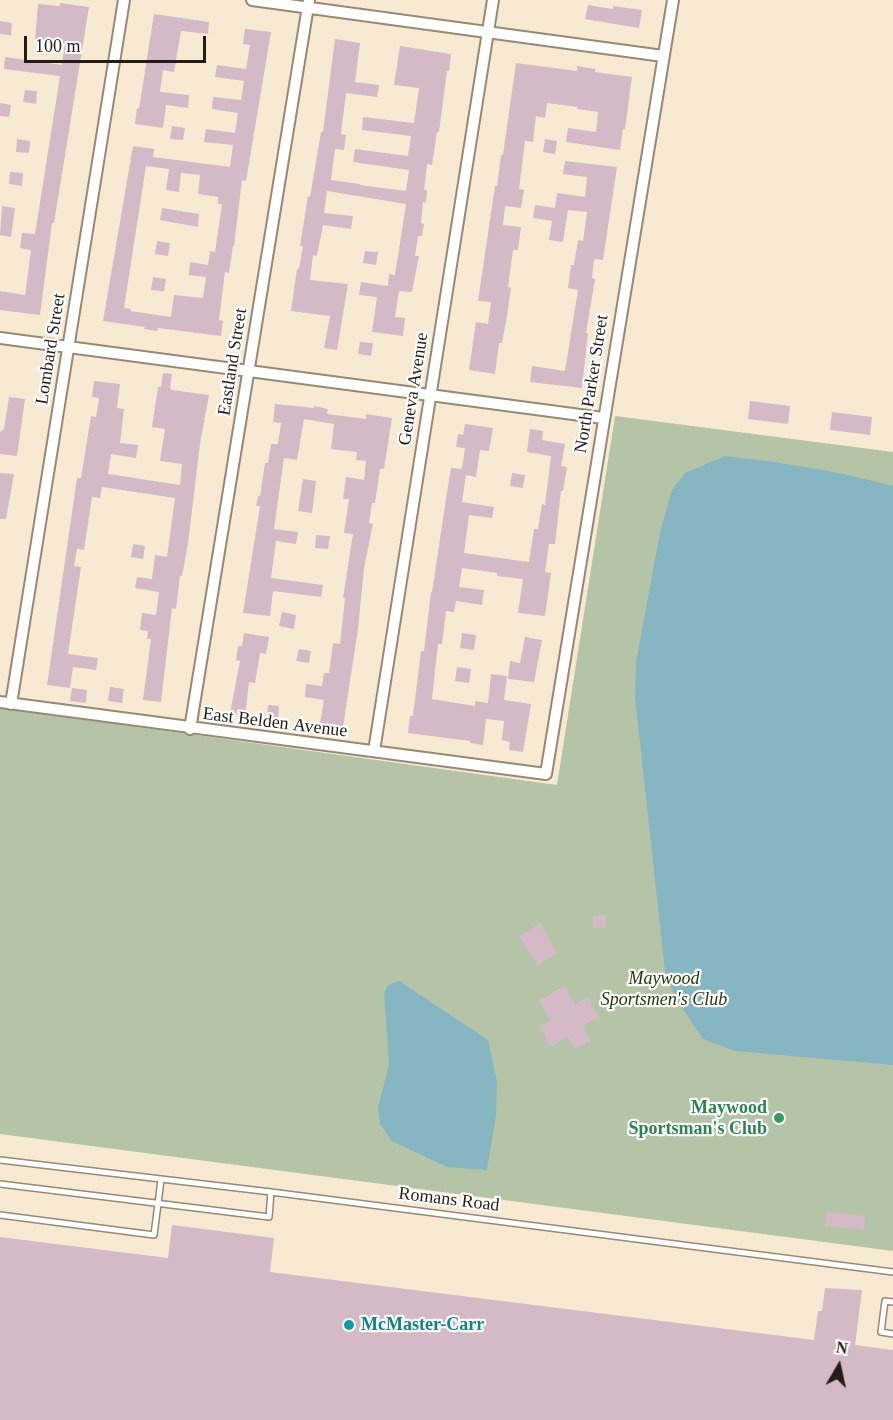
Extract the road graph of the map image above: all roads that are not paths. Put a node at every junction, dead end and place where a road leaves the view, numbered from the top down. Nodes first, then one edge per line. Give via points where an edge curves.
1 (124, 0) edge
2 (252, 0) edge
3 (493, 0) edge
4 (673, 0) edge
5 (308, 4) edge
6 (488, 32) junction
7 (663, 56) junction
8 (0, 338) edge
9 (68, 347) junction
10 (248, 371) junction
11 (430, 395) junction
12 (603, 418) junction
13 (6, 703) edge
14 (190, 729) junction
15 (374, 752) junction
16 (546, 774) joint
17 (0, 1160) edge
18 (161, 1180) junction
19 (0, 1184) edge
20 (271, 1192) junction
21 (158, 1204) junction
22 (0, 1215) edge
23 (893, 1272) edge
24 (893, 1302) edge
25 (893, 1334) edge

1 - 9 street, Lombard Street
2 - 5 street
3 - 6 street, Geneva Avenue
4 - 7 street, North Parker Street
5 - 6 street
5 - 10 street, Eastland Street
6 - 7 street
6 - 11 street, Geneva Avenue
7 - 12 street, North Parker Street
8 - 9 street
9 - 10 street
9 - 13 street, Lombard Street
10 - 11 street
10 - 14 street, Eastland Street
11 - 12 street
11 - 15 street, Geneva Avenue
12 - 16 street, North Parker Street
13 - 14 street, East Belden Avenue
14 - 15 street, East Belden Avenue
15 - 16 street, East Belden Avenue
17 - 18 lane, Romans Road
18 - 20 lane, Romans Road
18 - 21 lane
19 - 21 lane
20 - 21 lane via 269,1218
20 - 23 lane, Romans Road
21 - 22 lane via 154,1235
24 - 25 lane via 885,1300 881,1332

